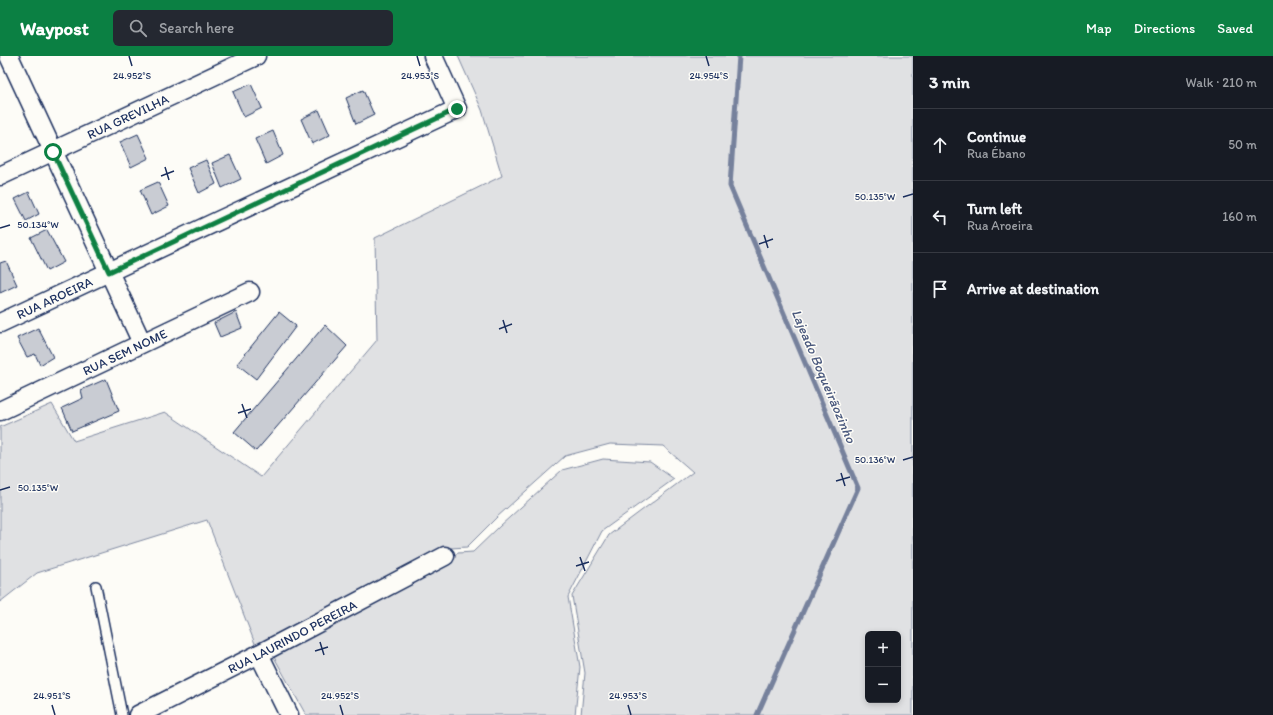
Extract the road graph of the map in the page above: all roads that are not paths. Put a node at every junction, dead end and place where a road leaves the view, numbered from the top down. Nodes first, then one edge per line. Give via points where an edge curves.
1 (9, 56) edge
2 (256, 56) edge
3 (433, 56) edge
4 (53, 152) junction
5 (0, 176) edge
6 (109, 272) junction
7 (250, 292) dead end
8 (0, 323) edge
9 (142, 343) junction
10 (0, 411) edge
11 (445, 556) dead end
12 (96, 586) dead end
13 (259, 654) junction
14 (122, 715) edge
15 (138, 715) edge
16 (289, 715) edge

1 - 4 street
2 - 4 street, RUA GREVILHA
3 - 6 street, RUA AROEIRA via 457,109
4 - 5 street, RUA GREVILHA
4 - 6 street
6 - 8 street, RUA AROEIRA
6 - 9 street
7 - 9 street, RUA SEM NOME
9 - 10 street, RUA SEM NOME
11 - 13 street, RUA LAURINDO PEREIRA
12 - 14 lane
13 - 15 street, RUA LAURINDO PEREIRA
13 - 16 street

